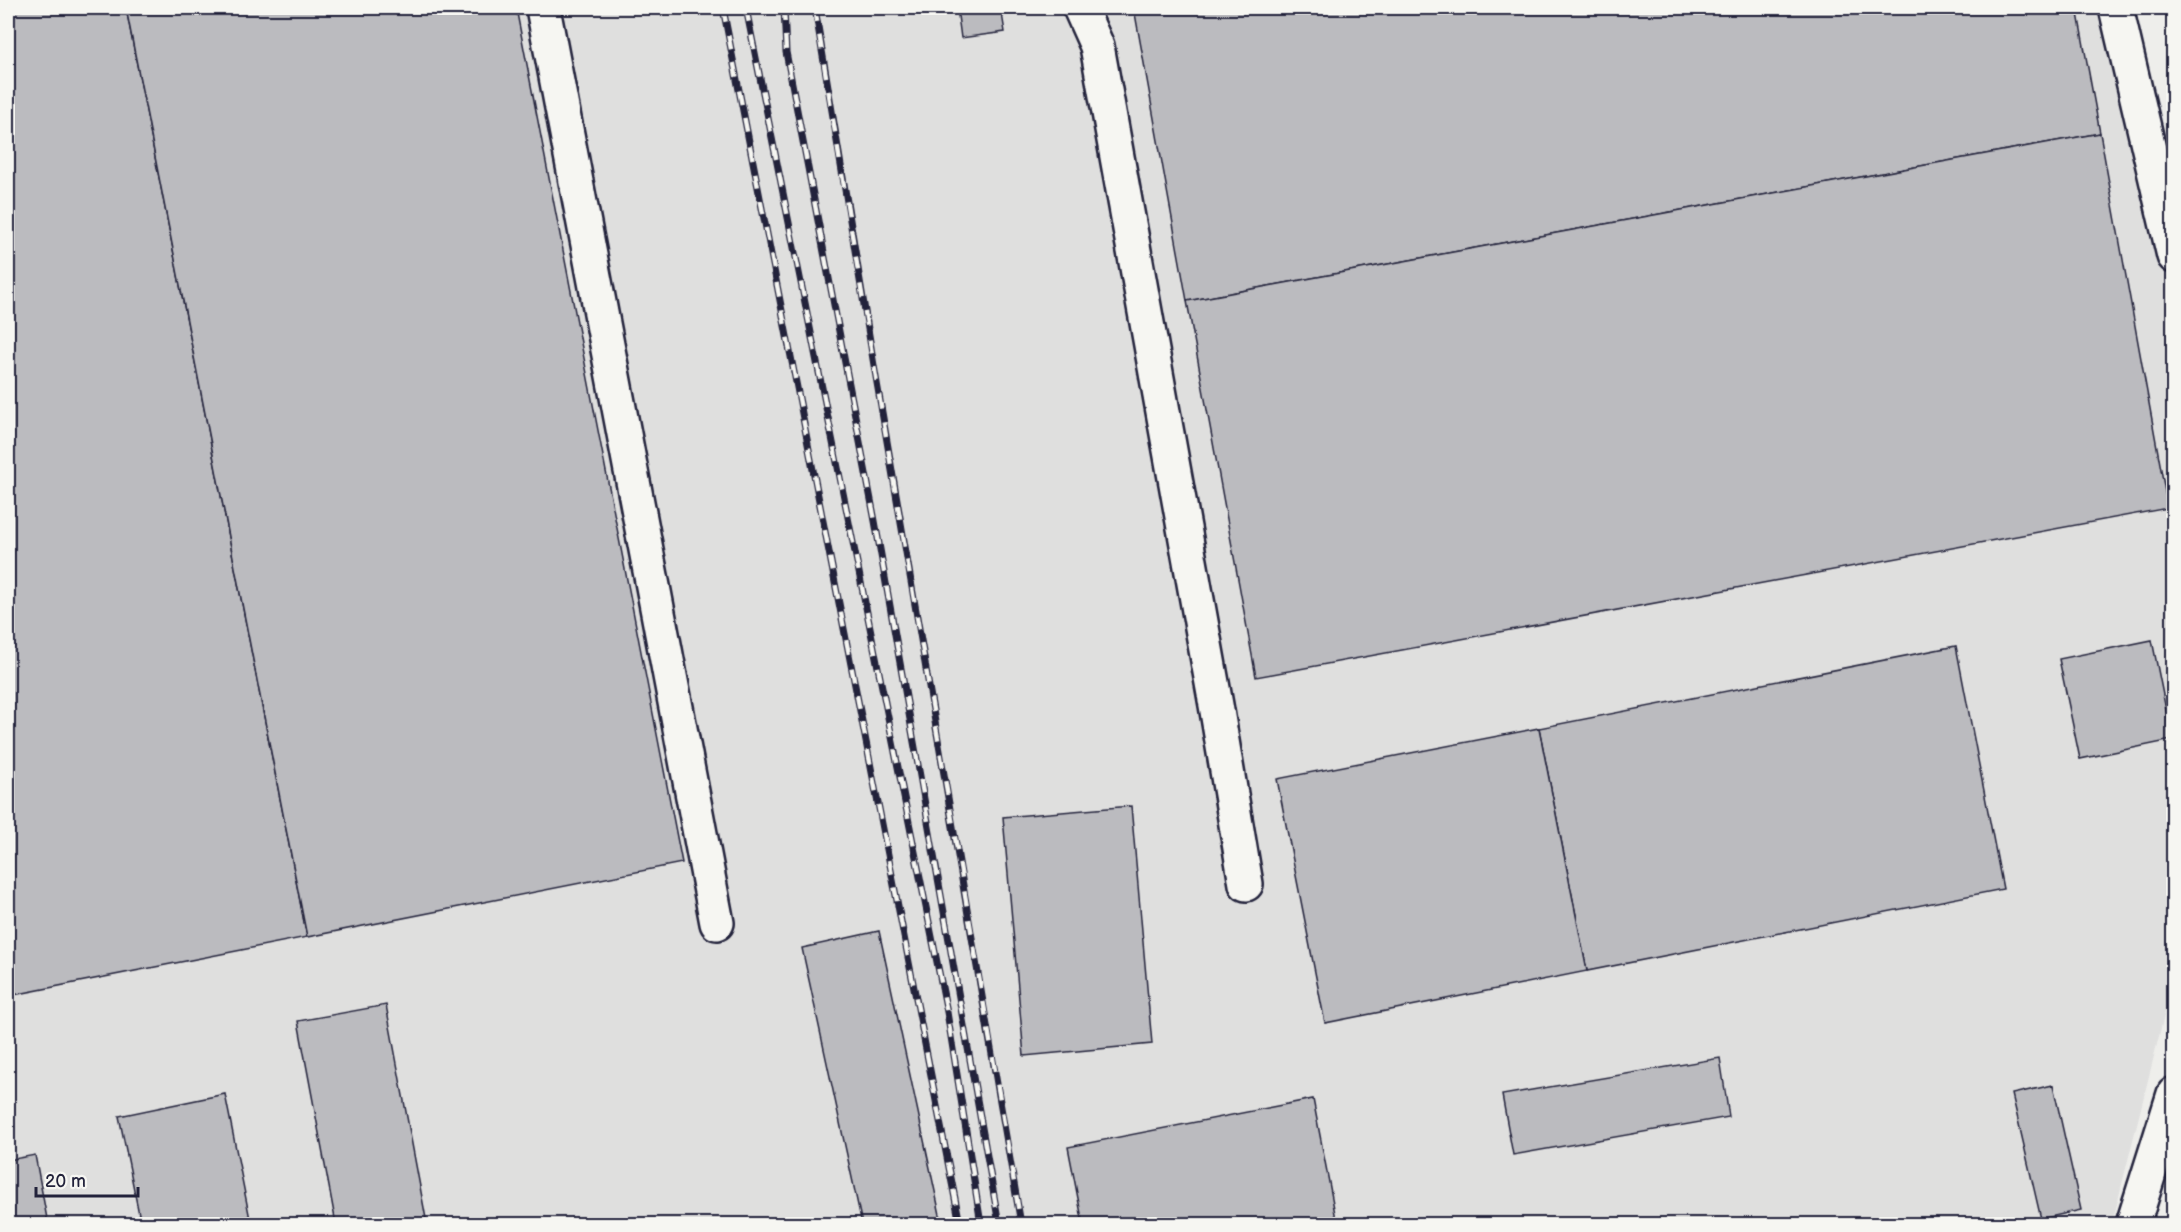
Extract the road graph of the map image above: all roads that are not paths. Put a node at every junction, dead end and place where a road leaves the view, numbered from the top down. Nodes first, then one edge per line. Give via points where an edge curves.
1 (543, 8) edge
2 (1080, 8) edge
3 (2116, 8) edge
4 (2174, 256) edge
5 (1246, 884) dead end
6 (717, 923) dead end
7 (2174, 1094) edge
8 (2133, 1224) edge

1 - 6 lane
2 - 5 lane via 1097,46
3 - 4 lane
7 - 8 lane

